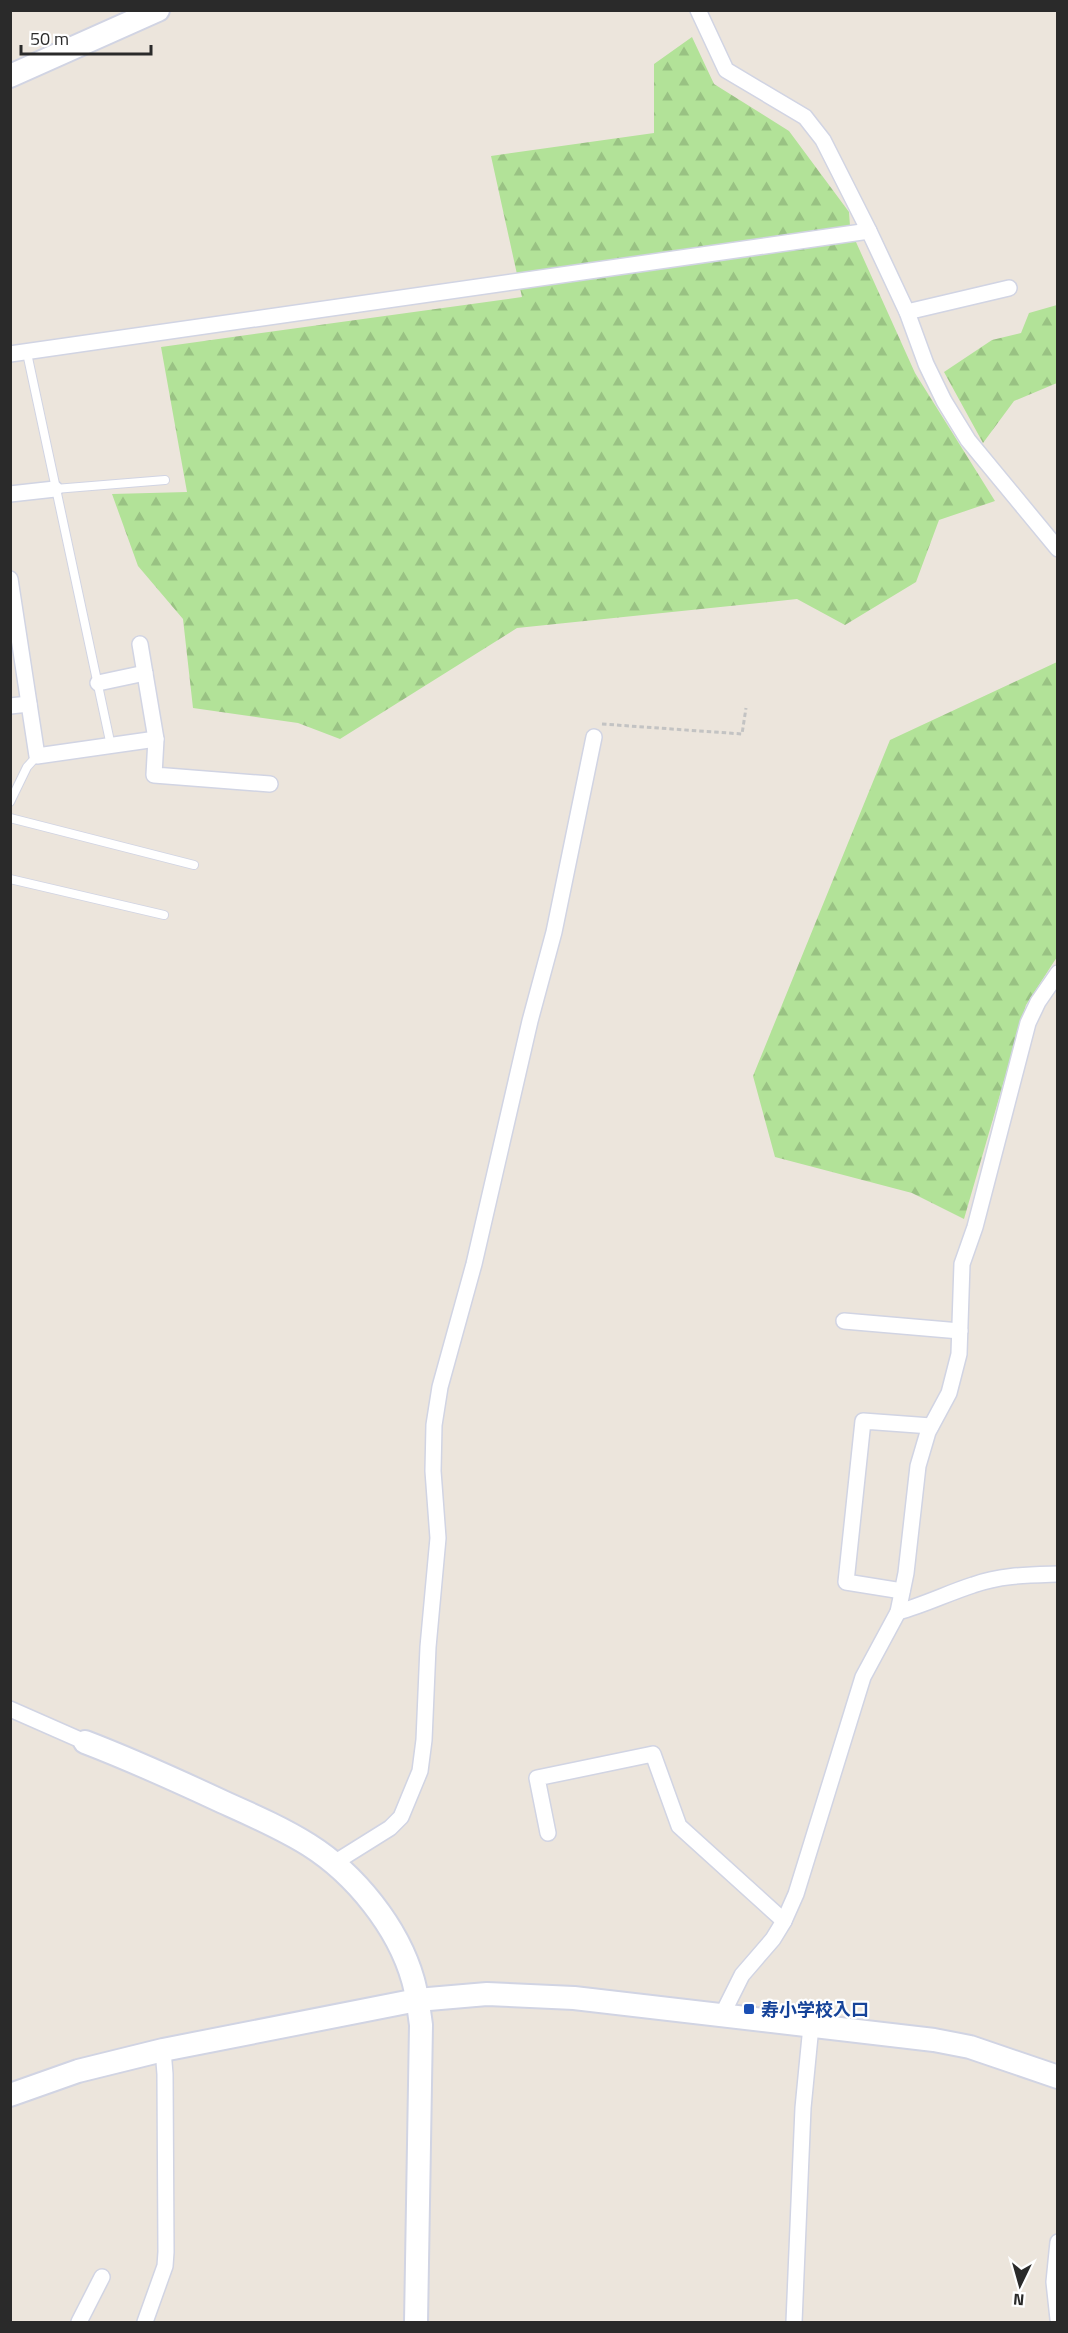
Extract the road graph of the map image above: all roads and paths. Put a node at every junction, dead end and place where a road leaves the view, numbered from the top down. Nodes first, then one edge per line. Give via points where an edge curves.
1 (158, 10) edge
2 (698, 10) edge
3 (10, 76) edge
4 (869, 231) junction
5 (1009, 288) dead end
6 (907, 312) junction
7 (27, 353) junction
8 (10, 354) edge
9 (165, 480) dead end
10 (55, 489) junction
11 (10, 494) edge
12 (1058, 549) edge
13 (10, 579) edge
14 (140, 644) dead end
15 (145, 673) junction
16 (98, 683) junction
17 (29, 704) junction
18 (10, 706) edge
19 (746, 708) dead end
20 (594, 736) joint
21 (156, 739) junction
22 (111, 746) junction
23 (37, 756) junction
24 (270, 784) dead end
25 (10, 802) edge
26 (10, 818) edge
27 (195, 866) dead end
28 (10, 879) edge
29 (164, 915) dead end
30 (1058, 973) edge
31 (844, 1321) dead end
32 (960, 1331) junction
33 (931, 1426) junction
34 (1058, 1574) edge
35 (902, 1591) junction
36 (898, 1612) junction
37 (10, 1709) edge
38 (85, 1742) joint
39 (548, 1833) dead end
40 (334, 1863) junction
41 (784, 1922) junction
42 (417, 2000) junction
43 (722, 2015) junction
44 (811, 2026) junction
45 (163, 2050) junction
46 (1058, 2077) edge
47 (10, 2095) edge
48 (1058, 2242) edge
49 (102, 2277) dead end
50 (1058, 2319) edge
51 (80, 2322) edge
52 (146, 2322) edge
53 (416, 2322) edge
54 (794, 2322) edge

1 - 3 street
2 - 4 street via 726,70 805,117 817,132
4 - 6 street
4 - 7 street
5 - 6 street
6 - 12 street via 935,382 968,440
7 - 8 street
7 - 10 lane
9 - 10 lane
10 - 11 street
10 - 16 lane
13 - 17 street
14 - 15 street
15 - 16 street
15 - 21 street
16 - 22 lane
17 - 18 street
17 - 23 street
19 - 20 path via 742,734 596,723
20 - 40 street via 554,932 474,1264 440,1387 434,1425 438,1538 420,1772 401,1817
21 - 22 street
21 - 24 street via 154,775
22 - 23 street
23 - 25 lane via 27,767
26 - 27 lane
28 - 29 lane
30 - 32 street via 1028,1023 962,1264
31 - 32 street
32 - 33 street via 959,1354 949,1393
33 - 35 street via 918,1466
33 - 35 street via 863,1421 846,1582
34 - 36 street via 1013,1575 975,1584
35 - 36 street
36 - 41 street via 863,1677
37 - 38 street
38 - 40 street via 286,1831
39 - 41 street via 537,1778 653,1754 679,1826
40 - 42 street via 382,1917 397,1942
41 - 43 street via 742,1975
42 - 43 street via 532,1995
42 - 45 street
42 - 53 street via 422,2048
43 - 44 street
44 - 46 street via 970,2047
44 - 54 street via 803,2108
45 - 47 street via 78,2071
45 - 52 street via 166,2252
48 - 50 street via 1054,2282
49 - 51 street

